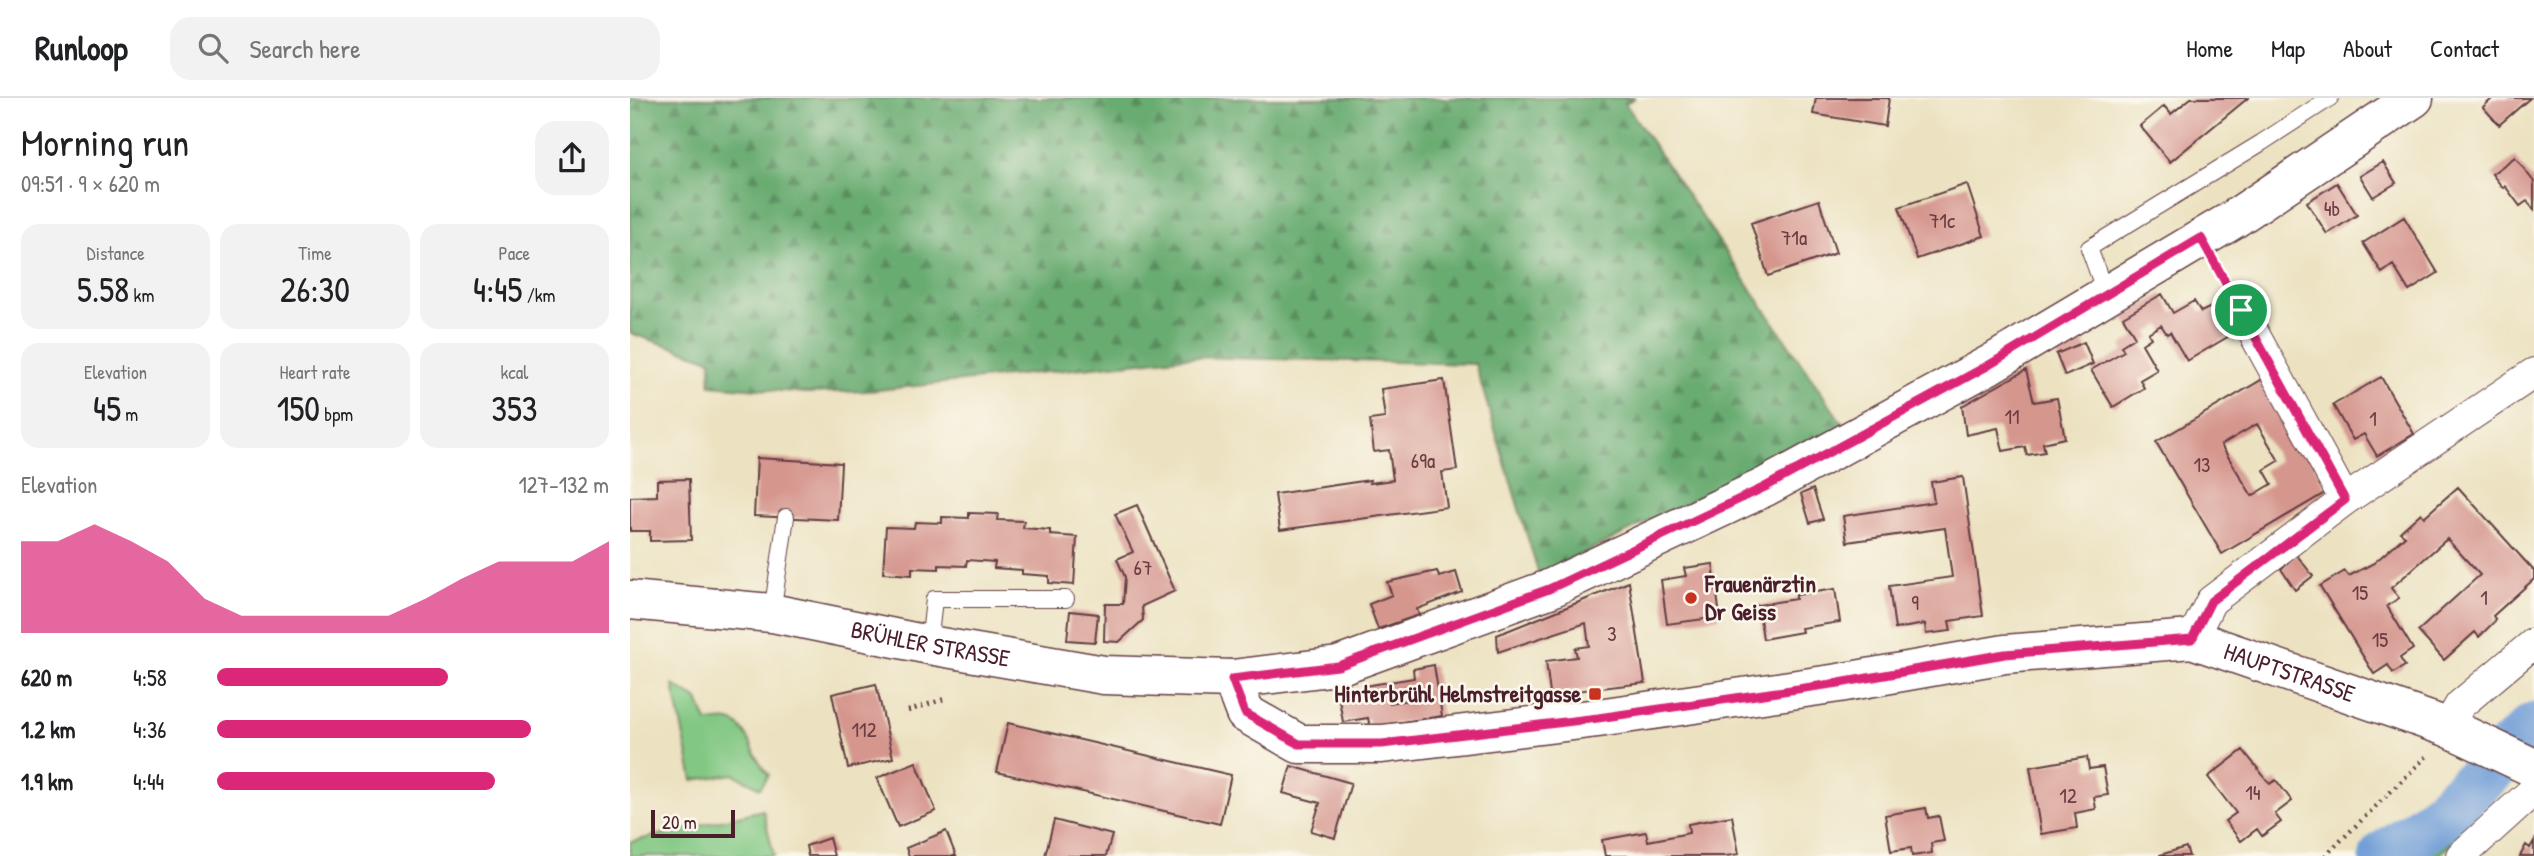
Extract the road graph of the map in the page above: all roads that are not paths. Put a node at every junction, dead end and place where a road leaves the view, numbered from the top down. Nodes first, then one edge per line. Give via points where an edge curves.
1 (2330, 98) edge
2 (2414, 98) edge
3 (2106, 295) junction
4 (2241, 310) road end
5 (2534, 373) edge
6 (2345, 500) junction
7 (786, 517) dead end
8 (1066, 599) dead end
9 (630, 600) edge
10 (772, 613) junction
11 (2192, 639) junction
12 (2534, 643) edge
13 (929, 645) junction
14 (1232, 679) junction
15 (2447, 727) junction
16 (2532, 775) edge
17 (2460, 856) edge

1 - 3 lane via 2089,248
2 - 3 main road, BRÜHLER STRASSE via 2234,219
3 - 14 main road, BRÜHLER STRASSE via 1989,365 1765,487 1549,589 1338,666
4 - 6 street
5 - 6 street
6 - 11 street via 2211,601
7 - 10 lane
8 - 13 lane via 934,599
9 - 10 main road, BRÜHLER STRASSE
10 - 13 main road, BRÜHLER STRASSE
11 - 14 main road, HAUPTSTRASSE via 2005,654 1611,716 1382,744 1299,744 1245,713
11 - 15 main road, HAUPTSTRASSE
12 - 15 street via 2460,705
13 - 14 main road, BRÜHLER STRASSE via 1104,675
15 - 16 main road, HAUPTSTRASSE
16 - 17 street

